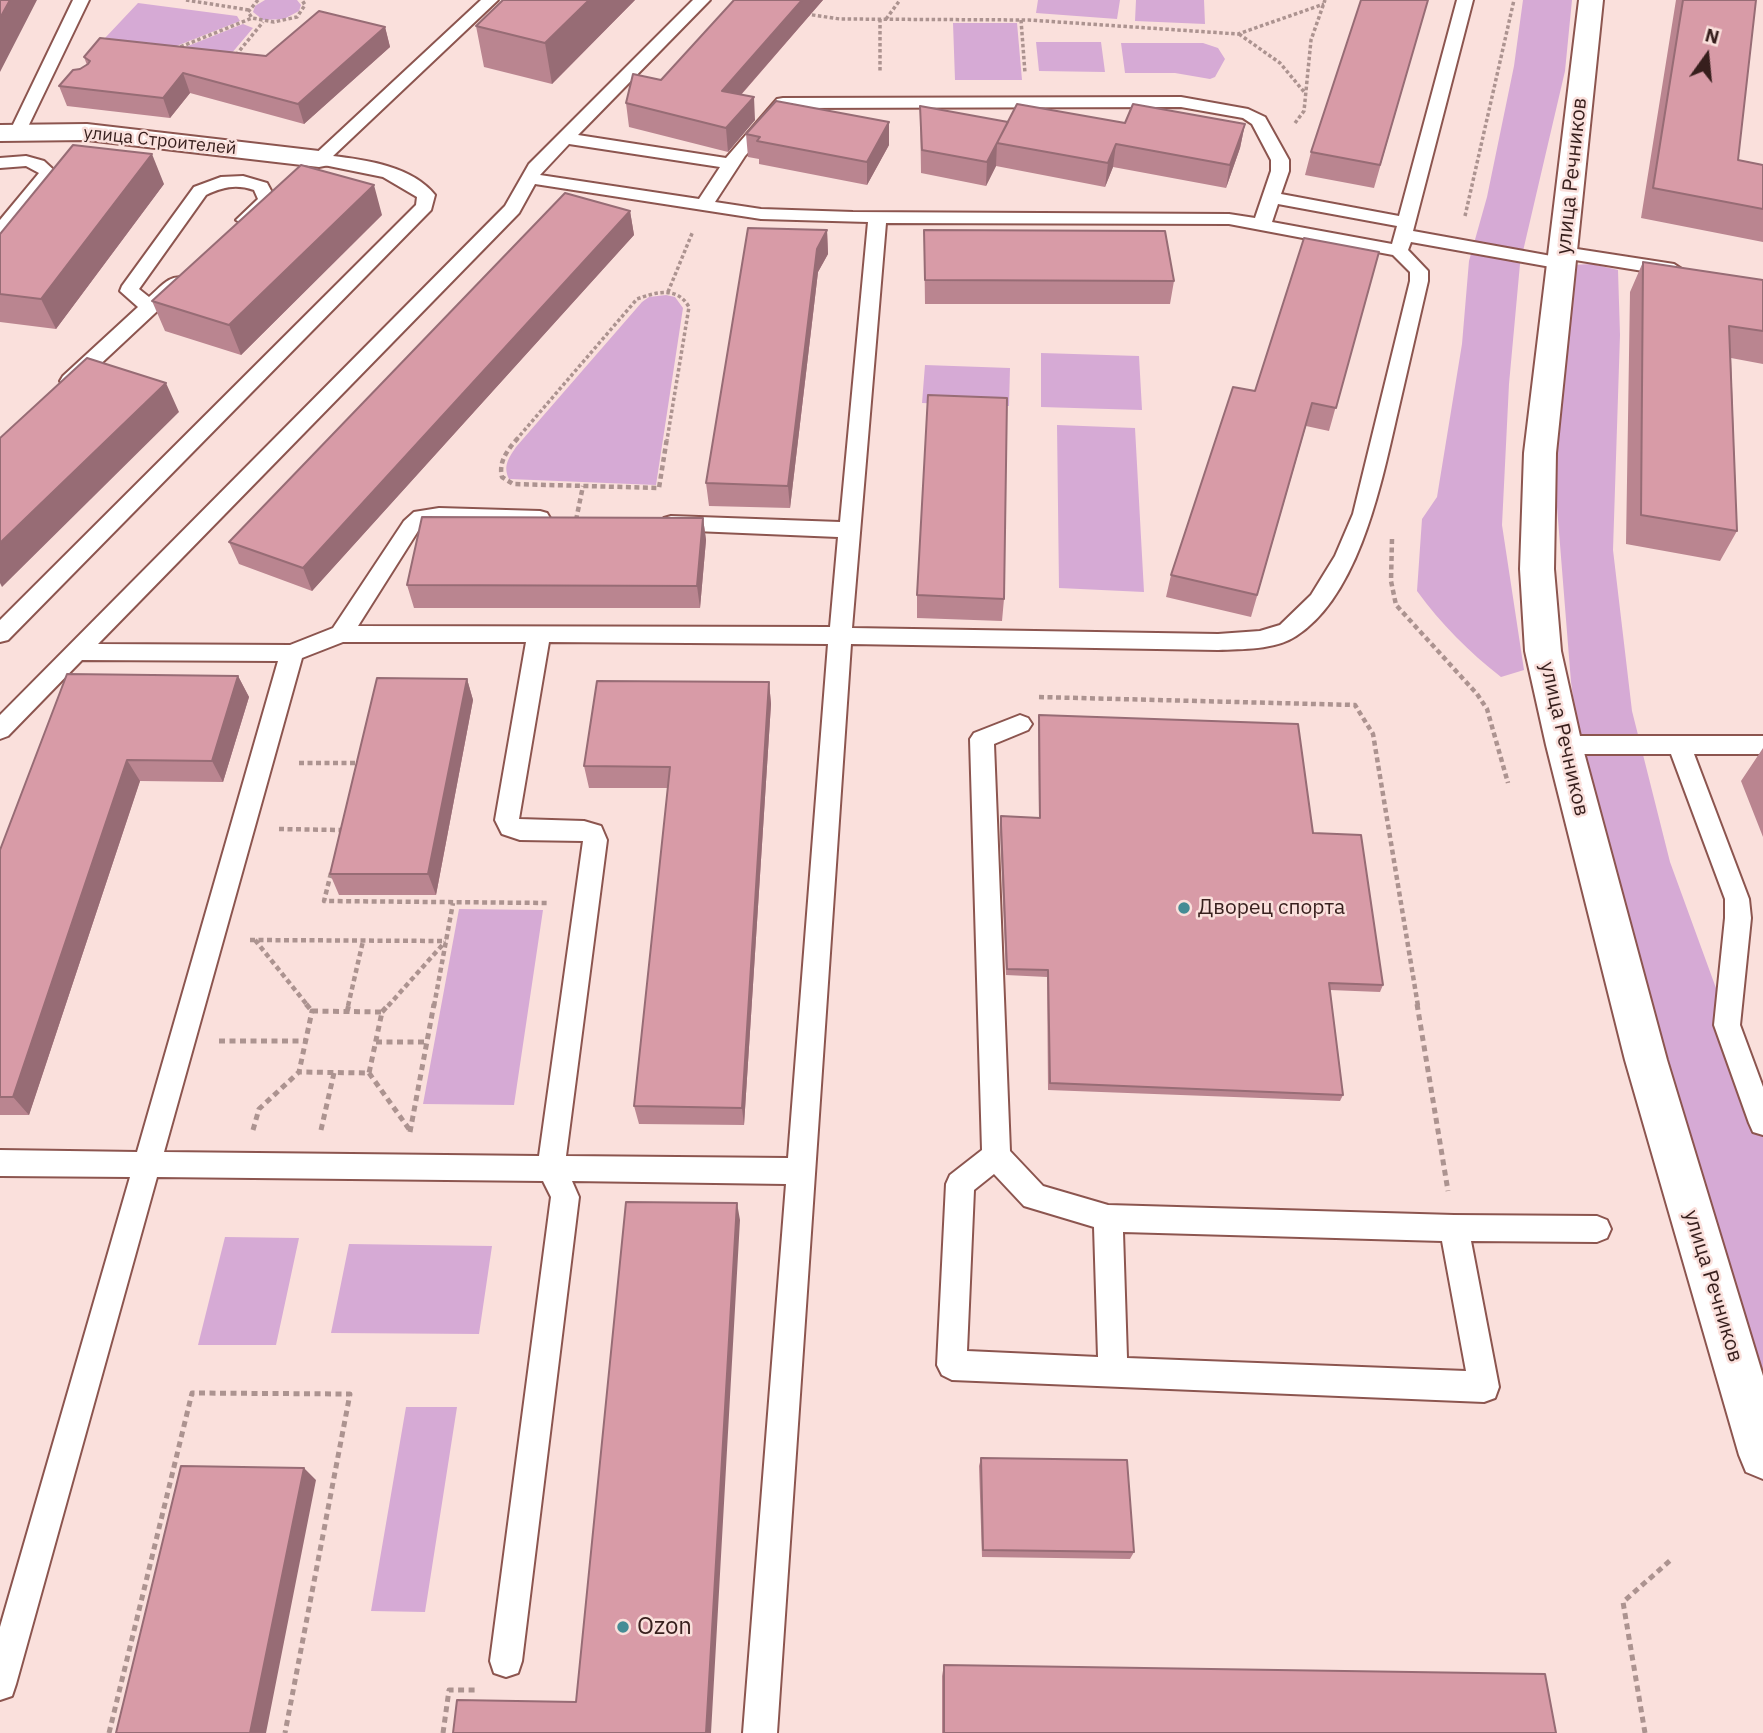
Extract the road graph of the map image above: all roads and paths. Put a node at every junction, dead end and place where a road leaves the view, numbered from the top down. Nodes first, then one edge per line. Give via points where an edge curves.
1 (81, 0) edge
2 (186, 0) edge
3 (258, 0) edge
4 (302, 0) edge
5 (491, 0) edge
6 (702, 0) edge
7 (900, 0) edge
8 (1465, 0) edge
9 (1514, 0) edge
10 (1591, 0) edge
11 (1325, 2) edge
12 (249, 10) junction
13 (803, 14) edge
14 (252, 18) junction
15 (883, 19) junction
16 (1021, 20) junction
17 (263, 22) junction
18 (1238, 34) junction
19 (184, 52) edge
20 (233, 58) edge
21 (42, 82) junction
22 (66, 82) edge
23 (1305, 93) junction
24 (879, 101) junction
25 (1027, 102) junction
26 (8, 133) edge
27 (565, 138) junction
28 (1277, 150) junction
29 (319, 159) junction
30 (0, 163) edge
31 (731, 164) junction
32 (528, 178) junction
33 (1271, 197) junction
34 (703, 207) junction
35 (877, 218) junction
36 (1262, 224) junction
37 (1465, 229) junction
38 (0, 232) edge
39 (1404, 232) junction
40 (228, 236) edge
41 (1564, 254) junction
42 (189, 272) edge
43 (1697, 273) edge
44 (668, 292) junction
45 (150, 307) junction
46 (59, 391) edge
47 (583, 486) junction
48 (576, 520) joint
49 (644, 522) edge
50 (849, 530) junction
51 (1393, 533) dead end
52 (0, 634) edge
53 (341, 634) junction
54 (539, 634) junction
55 (839, 636) junction
56 (76, 652) junction
57 (292, 653) junction
58 (1020, 724) joint
59 (0, 730) edge
60 (1679, 745) junction
61 (1763, 745) edge
62 (1564, 746) junction
63 (360, 751) edge
64 (260, 763) junction
65 (357, 763) junction
66 (354, 776) edge
67 (1508, 783) dead end
68 (344, 816) edge
69 (242, 829) junction
70 (341, 830) junction
71 (338, 842) edge
72 (333, 865) edge
73 (453, 902) junction
74 (586, 903) junction
75 (210, 939) junction
76 (255, 940) junction
77 (363, 941) junction
78 (446, 941) junction
79 (313, 1011) junction
80 (347, 1012) junction
81 (382, 1012) junction
82 (182, 1040) junction
83 (306, 1041) junction
84 (376, 1042) junction
85 (427, 1042) junction
86 (299, 1072) junction
87 (334, 1073) junction
88 (369, 1073) junction
89 (1763, 1123) edge
90 (410, 1131) junction
91 (996, 1156) junction
92 (0, 1163) edge
93 (147, 1165) junction
94 (244, 1166) junction
95 (313, 1167) junction
96 (404, 1167) junction
97 (551, 1168) junction
98 (801, 1171) junction
99 (1108, 1218) junction
100 (1454, 1228) junction
101 (1597, 1229) dead end
102 (1113, 1372) junction
103 (1763, 1455) edge
104 (1673, 1559) dead end
105 (506, 1661) joint
106 (0, 1684) edge
107 (109, 1733) edge
108 (285, 1733) edge
109 (443, 1733) edge
110 (760, 1733) edge
111 (1644, 1733) edge

1 - 21 lane
2 - 12 path
3 - 12 path
4 - 17 path via 304,11 296,17
5 - 29 lane
6 - 27 lane
7 - 15 path
8 - 39 lane
9 - 37 path
10 - 41 street, улица Речников
11 - 18 path
11 - 23 path via 1311,40
12 - 14 path
13 - 15 path
14 - 17 path
14 - 19 path via 172,50
15 - 16 path
15 - 24 path
16 - 18 path
16 - 25 path
17 - 20 path
18 - 23 path via 1280,63
21 - 22 lane
21 - 26 lane
23 - 28 path via 1304,111
24 - 25 lane
24 - 31 lane via 783,103
25 - 28 lane via 1181,102 1248,114 1259,121
26 - 29 street, улица Строителей via 87,132
27 - 31 lane
27 - 32 lane
28 - 33 lane via 1280,171
29 - 52 lane via 390,172 426,195 425,206
30 - 38 lane via 23,160 48,173
31 - 34 lane
32 - 34 lane
32 - 56 lane via 513,209
33 - 36 lane
33 - 39 lane
34 - 35 lane
34 - 44 path
35 - 36 lane via 1216,218
35 - 50 lane
36 - 39 lane
37 - 39 lane
37 - 41 lane
39 - 41 lane
39 - 55 lane via 1419,281 1363,513 1345,557 1319,601 1288,631 1260,639 1218,642
40 - 45 lane via 267,200 261,187 232,180 200,191 131,286 132,296
41 - 43 lane
41 - 62 street, улица Речников via 1540,453 1537,569 1543,651
42 - 45 lane
44 - 47 path via 686,300 689,307 662,484 654,489
44 - 47 path via 637,299 501,460 499,472 507,482
45 - 46 lane
47 - 48 path
48 - 53 lane via 421,517
49 - 50 lane
50 - 55 lane
51 - 67 path via 1390,570 1396,606 1487,709
53 - 54 lane
53 - 57 lane
54 - 55 lane
54 - 74 lane via 507,820 520,830 592,832
55 - 98 lane
56 - 57 lane
56 - 59 lane
57 - 64 lane
58 - 91 lane via 982,739
58 - 100 path via 1034,696 1355,705 1373,734
60 - 61 lane
60 - 62 lane
60 - 89 lane via 1737,899 1727,1025
62 - 103 street, улица Речников via 1646,1060
63 - 65 path
64 - 65 path
64 - 69 lane
65 - 66 path
68 - 70 path
69 - 70 path
69 - 75 lane
70 - 71 path
72 - 73 path via 324,901
73 - 74 path
73 - 78 path
74 - 97 lane
75 - 76 path
75 - 82 lane
76 - 77 path
76 - 79 path
77 - 78 path
77 - 80 path
78 - 81 path
78 - 85 path
79 - 80 path
79 - 83 path
80 - 81 path
81 - 84 path
82 - 83 path
82 - 93 lane
83 - 86 path
84 - 85 path
84 - 88 path
85 - 90 path
86 - 87 path
86 - 94 path via 258,1109
87 - 88 path
87 - 95 path
88 - 90 path
90 - 96 path
91 - 99 lane via 1034,1197
91 - 102 lane via 960,1184 952,1365
92 - 93 lane
93 - 94 lane
93 - 106 lane
94 - 95 lane
95 - 96 lane
96 - 97 lane
97 - 98 lane
97 - 105 lane via 565,1197
98 - 110 lane
99 - 100 lane
99 - 102 lane
100 - 101 lane
100 - 102 lane via 1484,1387
104 - 111 path via 1623,1602
105 - 109 path via 503,1690 449,1690
107 - 108 path via 192,1392 350,1394

